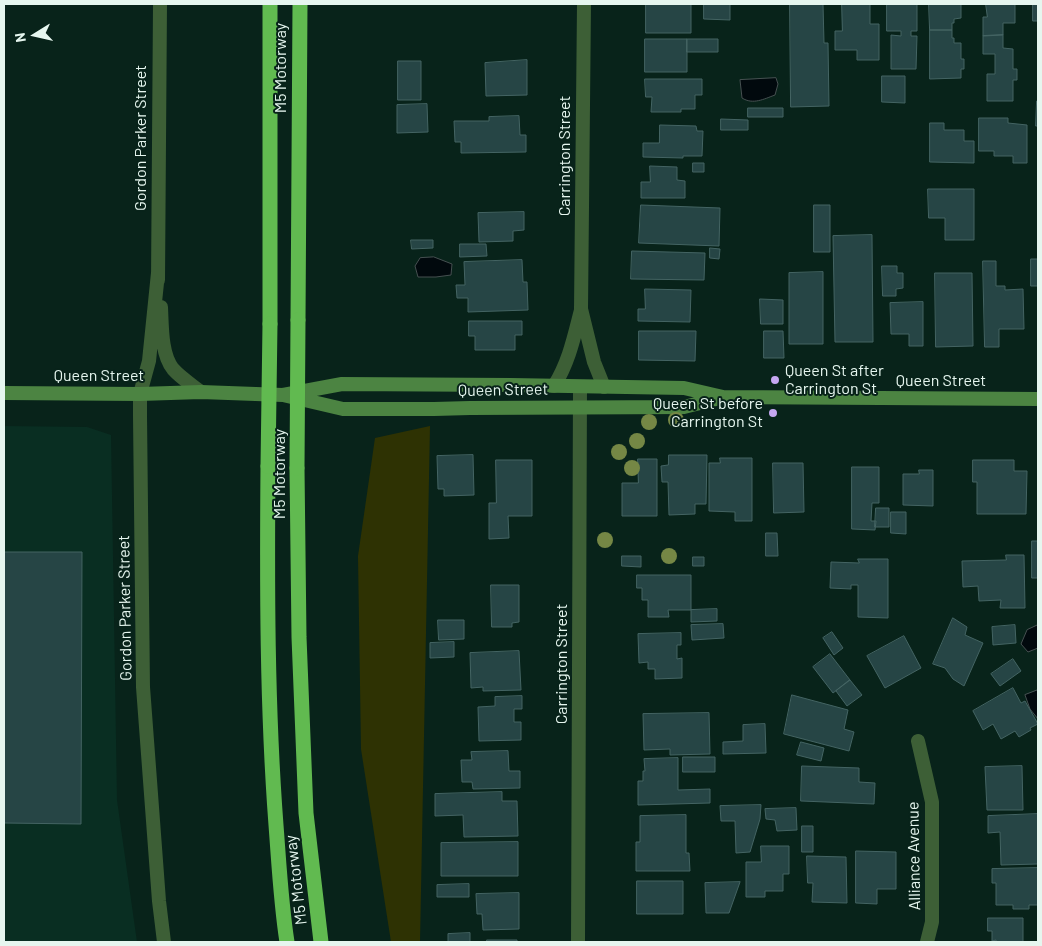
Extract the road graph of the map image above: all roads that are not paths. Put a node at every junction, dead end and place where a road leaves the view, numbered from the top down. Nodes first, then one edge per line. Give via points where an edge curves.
1 (160, 4) edge
2 (270, 4) edge
3 (300, 4) edge
4 (584, 4) edge
5 (158, 273) junction
6 (581, 309) junction
7 (554, 386) junction
8 (580, 387) junction
9 (604, 387) junction
10 (201, 392) junction
11 (4, 393) edge
12 (140, 394) junction
13 (283, 395) junction
14 (723, 397) junction
15 (1038, 399) edge
16 (580, 407) junction
17 (918, 741) dead end
18 (164, 942) edge
19 (287, 942) edge
20 (321, 942) edge
21 (578, 942) edge
22 (927, 942) edge

1 - 5 street, Gordon Parker Street
2 - 19 highway, M5 Motorway, bridge via 267,590 272,766
3 - 20 highway, M5 Motorway, bridge via 296,468 299,637 306,812
4 - 6 street, Carrington Street
5 - 10 street, Gordon Parker Street via 166,357 172,368
5 - 12 street, Gordon Parker Street via 148,361
6 - 7 street, Carrington Street via 568,359
6 - 9 street, Carrington Street via 594,362
7 - 8 main road, Queen Street
7 - 13 main road, Queen Street via 342,384
8 - 9 main road, Queen Street
8 - 16 street, Carrington Street
9 - 14 main road, Queen Street via 684,388
10 - 12 main road, Queen Street
10 - 13 main road, Queen Street
11 - 12 main road, Queen Street
12 - 18 street, Gordon Parker Street via 143,687
13 - 16 main road, Queen Street via 343,409
14 - 15 main road, Queen Street
14 - 16 main road, Queen Street via 684,407
16 - 21 street, Carrington Street
17 - 22 street, Alliance Avenue via 932,802 932,922

